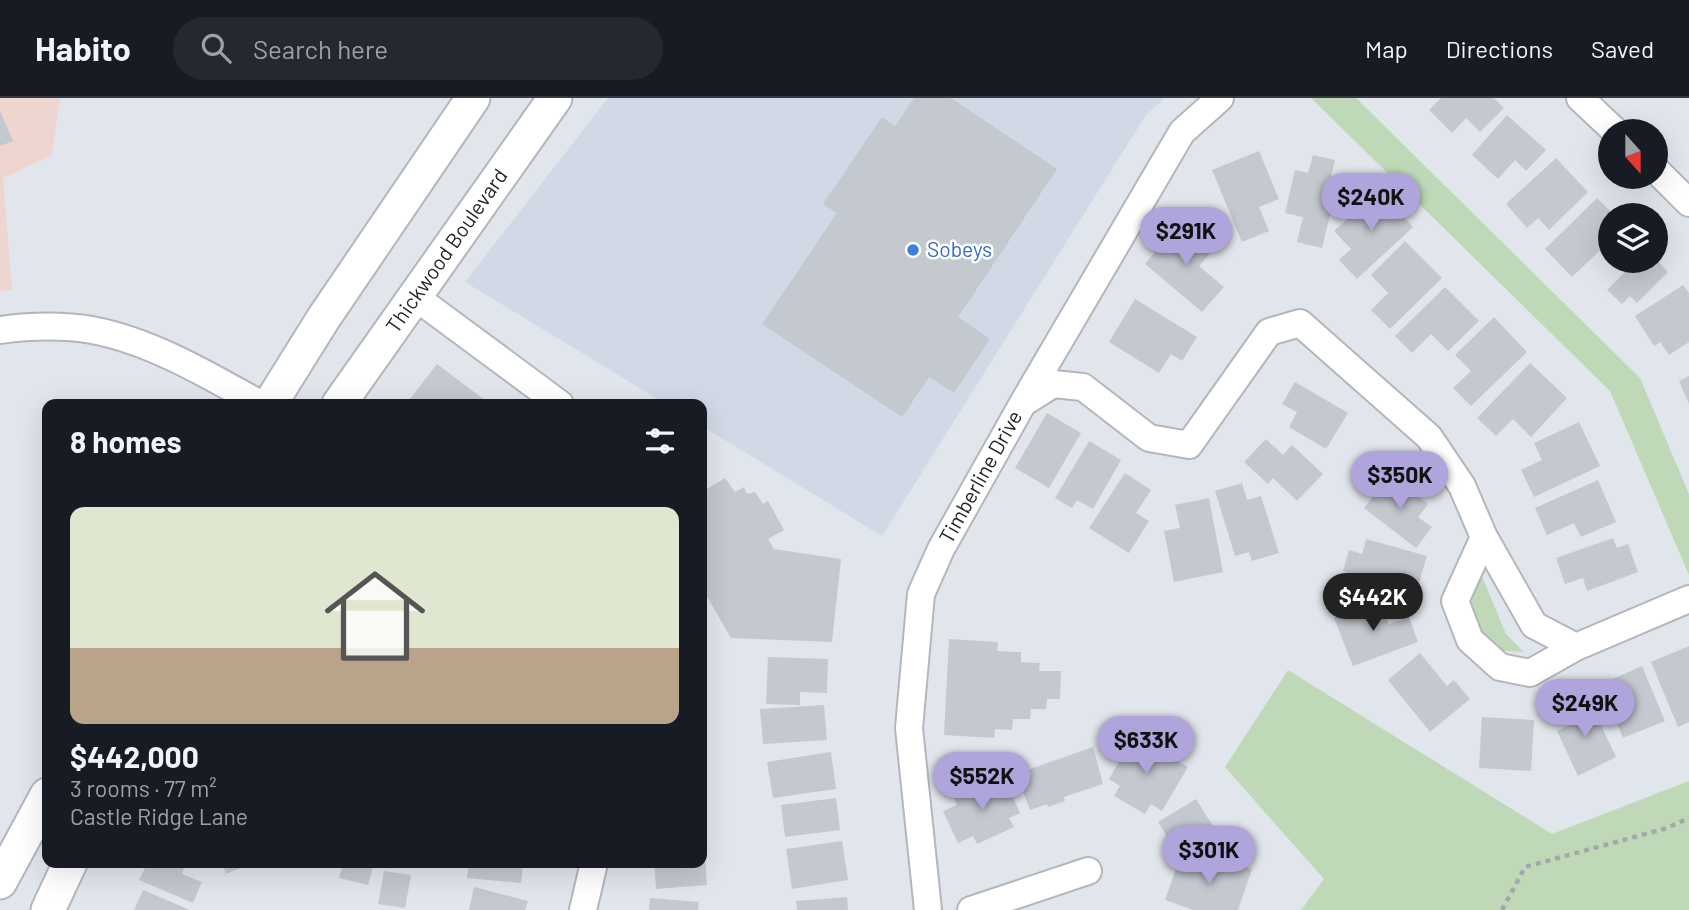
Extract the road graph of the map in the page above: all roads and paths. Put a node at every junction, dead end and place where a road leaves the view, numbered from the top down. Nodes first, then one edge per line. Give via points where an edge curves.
1 (473, 98) edge
2 (555, 98) edge
3 (1220, 98) edge
4 (1580, 98) edge
5 (1602, 119) edge
6 (1668, 182) edge
7 (1689, 202) edge
8 (414, 296) junction
9 (0, 330) edge
10 (250, 399) edge
11 (273, 399) edge
12 (342, 399) edge
13 (553, 399) edge
14 (1023, 403) junction
15 (1484, 537) junction
16 (1689, 599) edge
17 (1576, 647) junction
18 (42, 804) edge
19 (1689, 818) edge
20 (68, 868) edge
21 (593, 868) edge
22 (1088, 871) dead end
23 (0, 882) edge
24 (48, 910) edge
25 (583, 910) edge
26 (928, 910) edge
27 (971, 910) edge
28 (1502, 910) edge

1 - 11 main road
2 - 8 main road, Thickwood Boulevard
3 - 14 street, Timberline Drive via 1182,132
4 - 5 street
6 - 7 street
8 - 12 main road, Thickwood Boulevard
8 - 13 street
9 - 10 street via 53,326 93,330 153,349
14 - 15 street via 1053,384 1083,387 1149,438 1189,446 1269,332 1300,323 1429,437 1462,486
14 - 26 street, Timberline Drive via 920,594 909,728
15 - 17 street via 1534,625
15 - 17 street via 1455,601 1470,640 1500,667 1530,673
16 - 17 street
18 - 23 main road
19 - 28 path via 1525,867
20 - 24 main road
21 - 25 street
22 - 27 street

